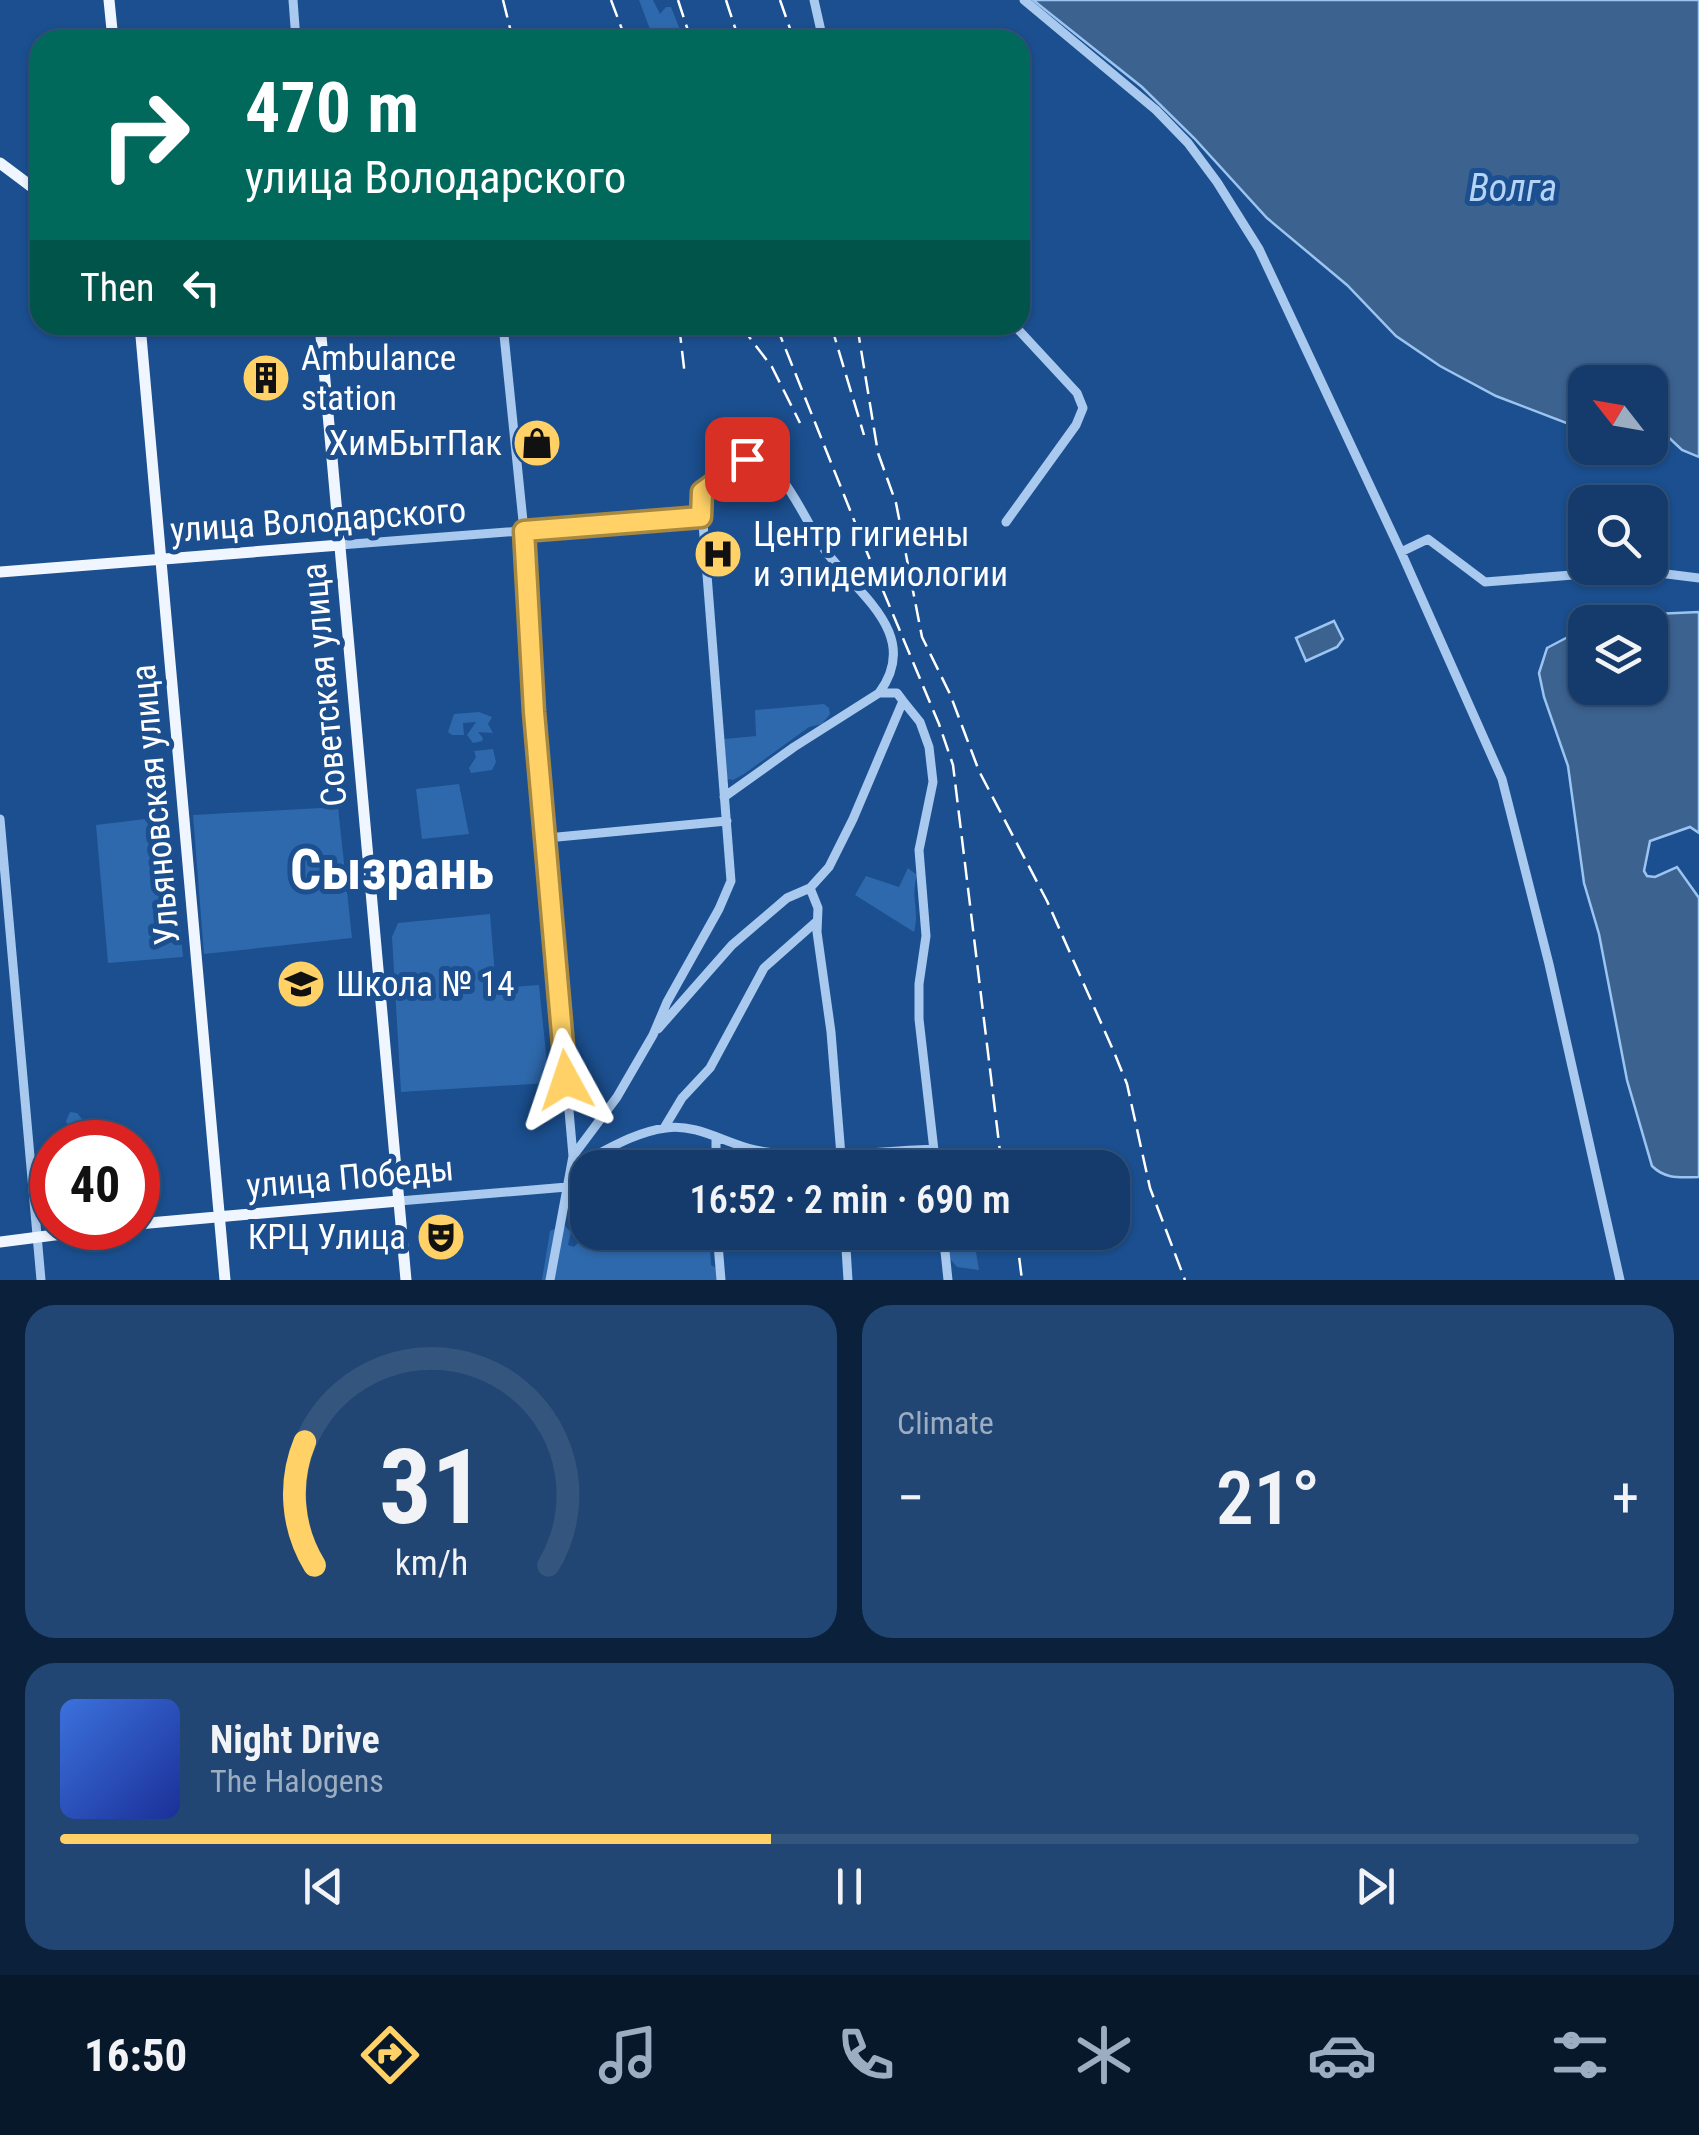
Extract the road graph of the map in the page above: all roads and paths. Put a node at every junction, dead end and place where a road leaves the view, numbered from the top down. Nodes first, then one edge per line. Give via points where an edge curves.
1 (109, 0) edge
2 (293, 0) edge
3 (814, 0) edge
4 (1024, 0) edge
5 (112, 30) edge
6 (295, 30) edge
7 (822, 30) edge
8 (0, 163) edge
9 (30, 186) edge
10 (141, 335) edge
11 (321, 335) edge
12 (504, 335) edge
13 (1023, 335) edge
14 (701, 517) junction
15 (1006, 522) dead end
16 (524, 531) junction
17 (340, 546) junction
18 (1401, 552) junction
19 (162, 560) junction
20 (0, 572) edge
21 (1699, 578) edge
22 (880, 694) junction
23 (900, 697) junction
24 (724, 797) junction
25 (0, 819) edge
26 (726, 820) junction
27 (546, 838) junction
28 (810, 888) junction
29 (4, 910) edge
30 (818, 921) junction
31 (653, 1035) junction
32 (664, 1128) junction
33 (716, 1137) junction
34 (934, 1148) joint
35 (572, 1150) edge
36 (581, 1150) edge
37 (603, 1150) edge
38 (716, 1150) edge
39 (756, 1150) edge
40 (841, 1150) edge
41 (897, 1150) edge
42 (30, 1168) edge
43 (570, 1174) edge
44 (567, 1187) junction
45 (398, 1201) junction
46 (218, 1216) junction
47 (160, 1222) edge
48 (30, 1238) edge
49 (0, 1242) edge
50 (38, 1250) edge
51 (718, 1250) edge
52 (846, 1250) edge
53 (945, 1250) edge
54 (40, 1280) edge
55 (225, 1280) edge
56 (406, 1280) edge
57 (550, 1280) edge
58 (721, 1280) edge
59 (848, 1280) edge
60 (948, 1280) edge
61 (1620, 1280) edge

1 - 5 main road
2 - 6 street
3 - 7 street
4 - 18 street via 1156,110 1198,154 1259,249
8 - 9 main road
10 - 19 main road, Ульяновская улица
11 - 17 main road, Советская улица
12 - 16 street
13 - 15 street via 1084,408
14 - 16 street, улица Володарского
14 - 22 street via 702,492 747,459 763,460 794,495 822,547 876,604 895,664
14 - 24 street
16 - 17 street, улица Володарского
16 - 27 street
17 - 19 main road, улица Володарского
17 - 45 main road, Советская улица
18 - 21 street via 1428,539 1484,582 1635,570
18 - 61 street via 1502,779
19 - 20 main road, улица Володарского
19 - 46 main road, Ульяновская улица
22 - 23 street
22 - 24 street
23 - 28 street via 853,818 829,867
23 - 34 street via 920,722 933,782 919,850 926,936 918,1002
24 - 26 street
25 - 29 street
26 - 27 street
26 - 31 street via 731,880
27 - 35 street
28 - 30 street
28 - 31 street via 787,898 732,945
29 - 42 street
30 - 32 street via 764,968 710,1068
30 - 40 street
31 - 36 street
32 - 33 street
32 - 37 street
33 - 38 street
33 - 39 street
34 - 41 street
43 - 44 street
44 - 45 street, улица Победы
44 - 57 street
45 - 46 main road, улица Победы
45 - 56 main road, Советская улица
46 - 47 main road, улица Победы
46 - 55 main road, Ульяновская улица
48 - 49 main road
50 - 54 street
51 - 58 street
52 - 59 street
53 - 60 street

